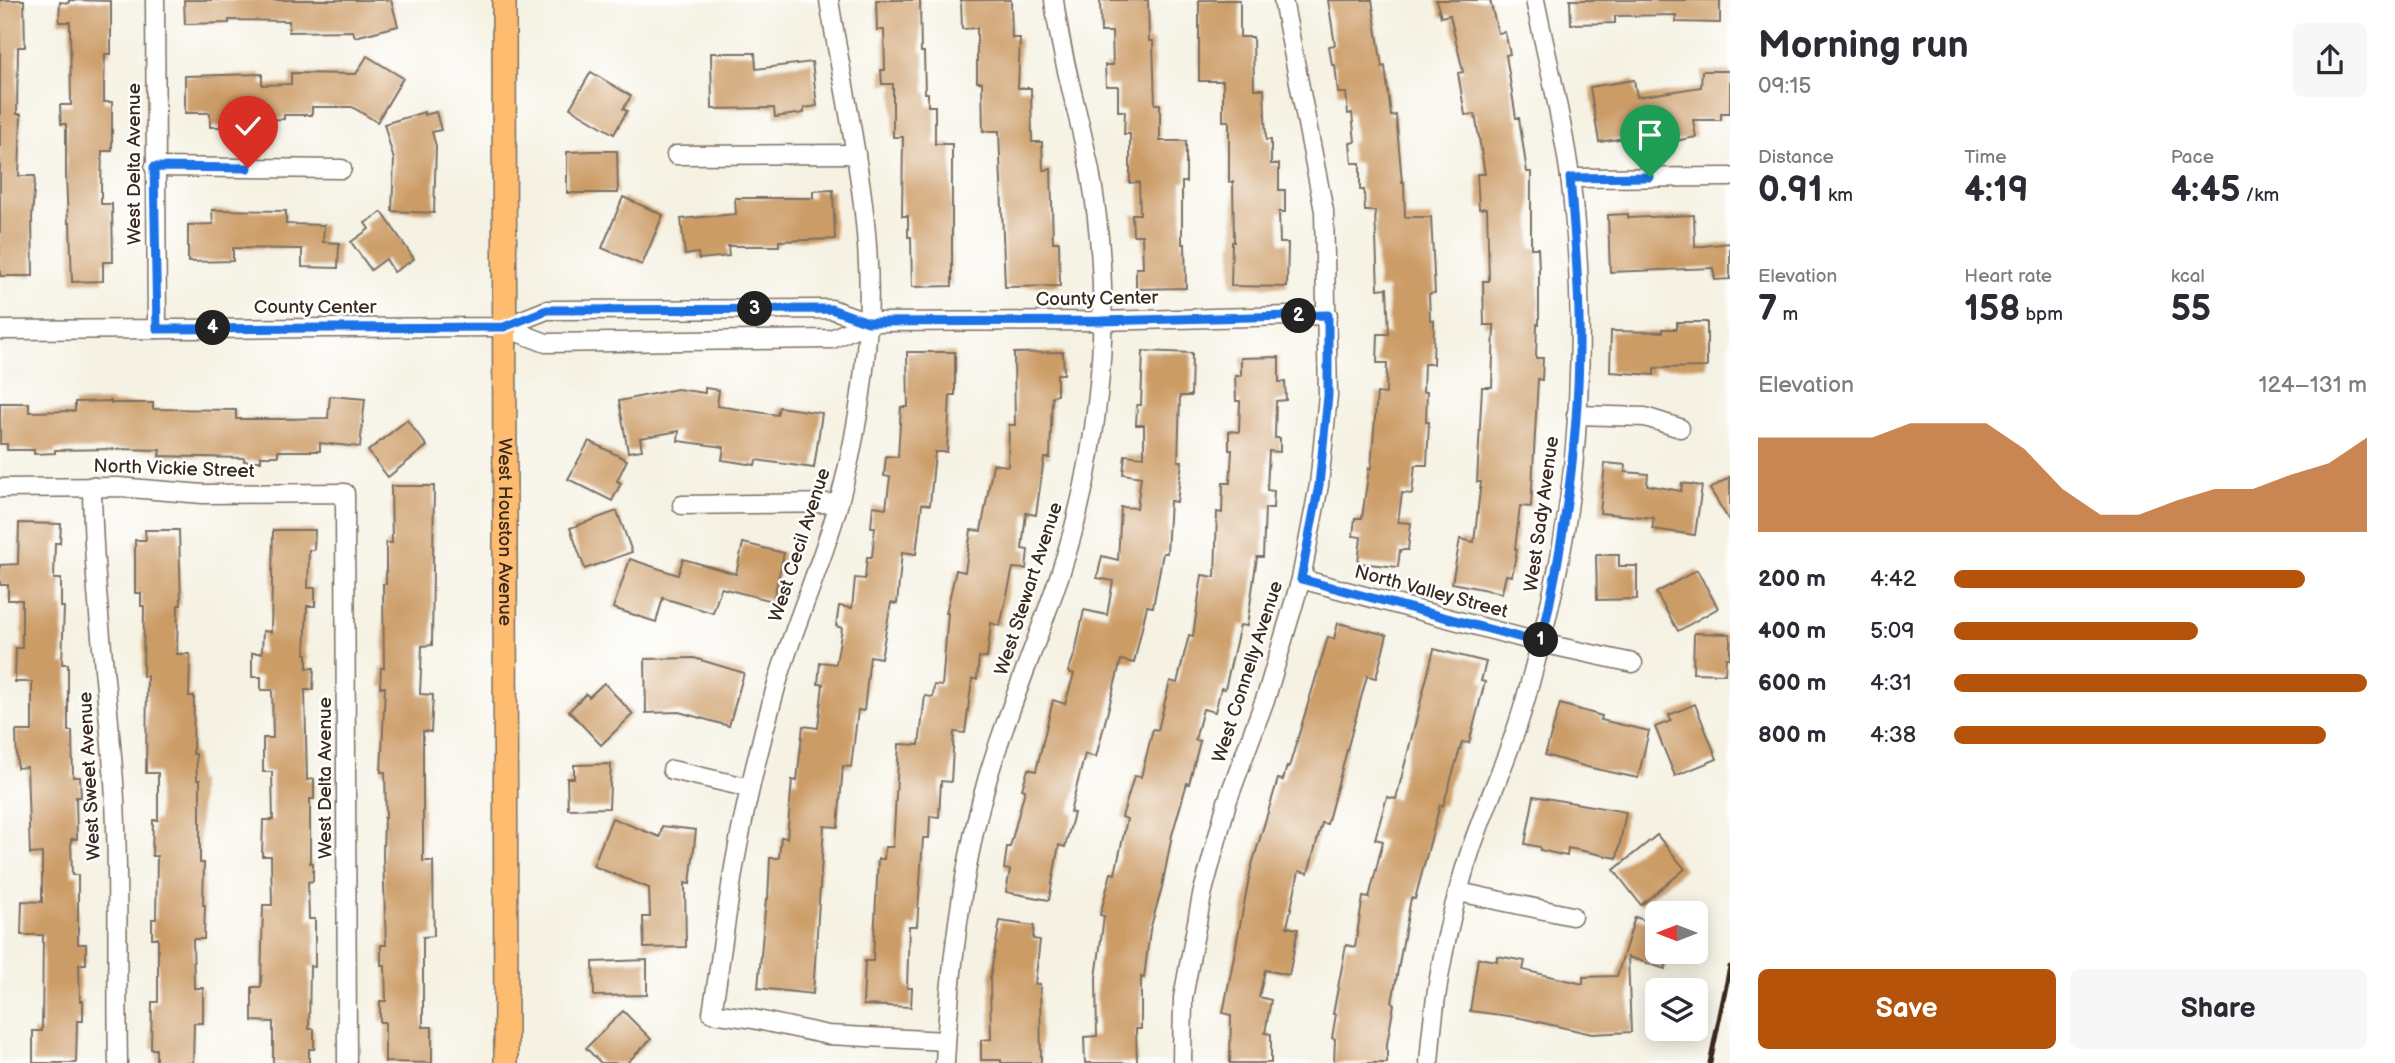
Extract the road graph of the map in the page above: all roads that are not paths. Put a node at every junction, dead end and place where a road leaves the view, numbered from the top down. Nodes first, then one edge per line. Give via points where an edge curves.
1 (155, 0) edge
2 (504, 0) edge
3 (829, 0) edge
4 (1054, 0) edge
5 (1283, 0) edge
6 (1535, 0) edge
7 (856, 154) junction
8 (676, 155) dead end
9 (154, 167) junction
10 (342, 169) dead end
11 (1730, 177) edge
12 (1570, 178) junction
13 (1328, 315) junction
14 (1101, 321) junction
15 (868, 322) junction
16 (504, 327) junction
17 (157, 329) junction
18 (0, 330) edge
19 (1576, 415) junction
20 (1680, 428) dead end
21 (92, 486) junction
22 (0, 488) edge
23 (345, 494) joint
24 (839, 503) junction
25 (682, 505) dead end
26 (1301, 579) junction
27 (1541, 643) junction
28 (1633, 663) dead end
29 (672, 770) dead end
30 (750, 788) junction
31 (1459, 892) junction
32 (1572, 916) dead end
33 (946, 1041) junction
34 (118, 1063) edge
35 (347, 1063) edge
36 (506, 1063) edge
37 (945, 1063) edge
38 (1182, 1063) edge
39 (1429, 1063) edge

1 - 9 street, West Delta Avenue
2 - 16 main road, West Houston Avenue
3 - 7 street, West Cecil Avenue
4 - 14 street, West Stewart Avenue via 1090,175
5 - 13 street, West Connelly Avenue via 1324,211
6 - 12 street, West Sady Avenue
7 - 8 street
7 - 15 street, West Cecil Avenue via 868,251
9 - 10 street
9 - 17 street, West Delta Avenue
11 - 12 street
12 - 19 street, West Sady Avenue via 1579,316
13 - 14 street, County Center
13 - 26 street, West Connelly Avenue via 1328,396 1319,485
14 - 15 street, County Center
14 - 33 street, West Stewart Avenue via 1099,394 1089,464 1053,595 988,779 957,922
15 - 16 street, County Center via 831,309 547,310
15 - 16 street, County Center via 831,339 546,343
15 - 24 street, West Cecil Avenue via 861,398
16 - 17 street, County Center
16 - 36 main road, West Houston Avenue
17 - 18 street, County Center
19 - 20 street via 1645,417
19 - 27 street, West Sady Avenue via 1562,546
21 - 22 street, North Vickie Street
21 - 23 street, North Vickie Street via 203,494
21 - 34 street, West Sweet Avenue via 97,601 114,783
23 - 35 street, West Delta Avenue
24 - 25 street
24 - 30 street, West Cecil Avenue via 777,684
26 - 27 street, North Valley Street
26 - 38 street, West Connelly Avenue via 1267,694 1227,802 1202,895 1182,998
27 - 28 street, North Valley Street
27 - 31 street, West Sady Avenue via 1511,746
29 - 30 street
30 - 33 street, West Cecil Avenue via 712,1013 828,1035
31 - 32 street
31 - 39 street, West Sady Avenue via 1440,974
33 - 37 street, West Stewart Avenue

